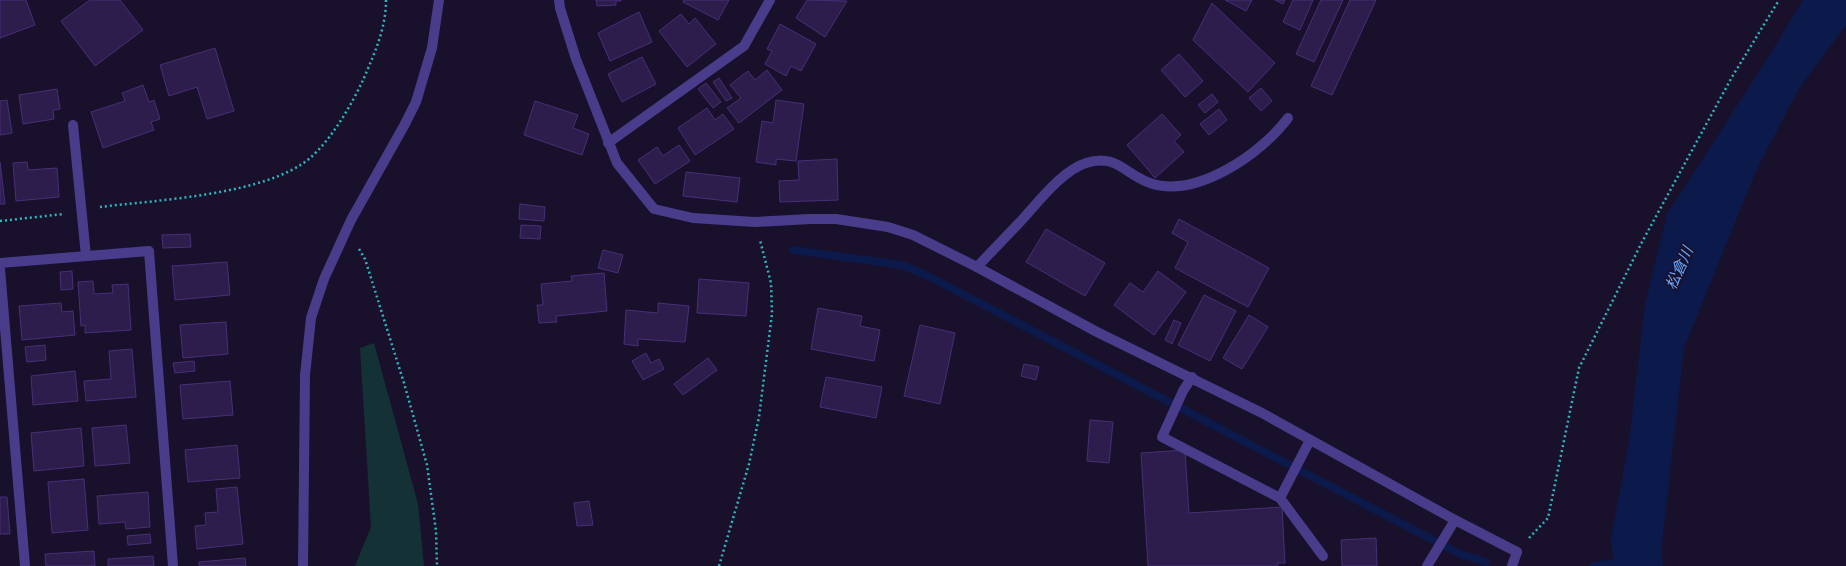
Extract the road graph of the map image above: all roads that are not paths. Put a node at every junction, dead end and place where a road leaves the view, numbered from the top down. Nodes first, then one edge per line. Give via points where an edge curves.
1 (439, 0) edge
2 (559, 0) edge
3 (770, 0) edge
4 (1288, 118) dead end
5 (73, 125) dead end
6 (608, 143) junction
7 (86, 256) junction
8 (0, 263) edge
9 (977, 267) junction
10 (0, 269) edge
11 (1192, 377) junction
12 (1310, 440) junction
13 (1280, 498) junction
14 (1455, 520) junction
15 (1323, 556) dead end
16 (1429, 562) edge
17 (25, 566) edge
18 (173, 566) edge
19 (303, 566) edge
20 (1512, 566) edge

1 - 19 street via 432,48 416,102 344,232 311,318 305,375
2 - 6 street via 576,59
3 - 6 street via 744,46
4 - 9 street via 1276,134 1244,159 1209,178 1173,187 1161,187 1104,160 1075,167
5 - 7 street
6 - 9 street via 617,163 654,209 693,218 755,222 836,219 888,227 913,236
7 - 8 street
7 - 18 street via 149,251
9 - 11 street via 1097,332
10 - 17 street
11 - 12 street
11 - 13 street via 1162,437
12 - 13 street
12 - 14 street
13 - 15 street
14 - 16 street
14 - 20 street via 1517,552

